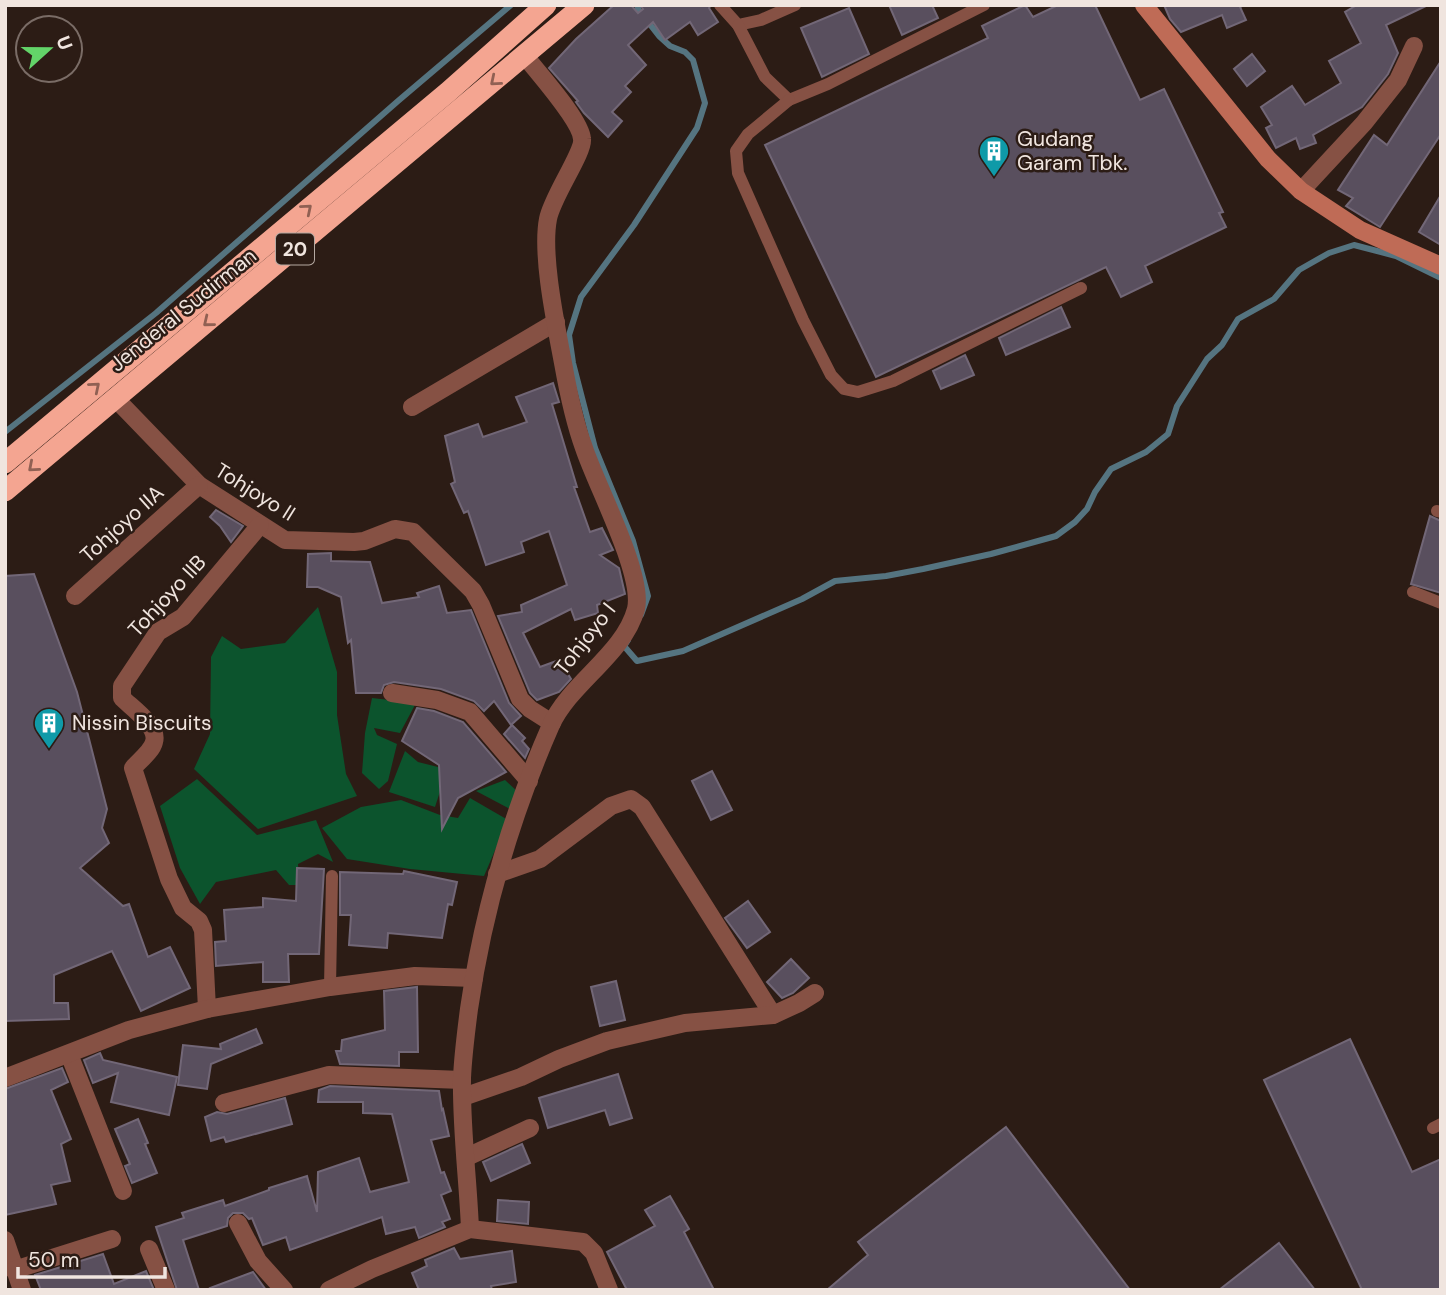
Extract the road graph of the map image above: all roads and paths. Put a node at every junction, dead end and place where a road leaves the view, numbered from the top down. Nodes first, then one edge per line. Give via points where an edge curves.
1 (584, 5) edge
2 (720, 5) edge
3 (795, 5) edge
4 (984, 5) edge
5 (1144, 5) edge
6 (544, 7) edge
7 (738, 25) junction
8 (558, 29) junction
9 (1413, 46) dead end
10 (525, 56) junction
11 (789, 100) junction
12 (1301, 191) junction
13 (1441, 266) edge
14 (232, 272) junction
15 (1081, 288) dead end
16 (248, 289) junction
17 (556, 322) junction
18 (115, 398) junction
19 (412, 407) dead end
20 (5, 463) edge
21 (200, 485) junction
22 (5, 491) edge
23 (260, 525) junction
24 (1413, 593) dead end
25 (75, 596) dead end
26 (1441, 603) edge
27 (392, 693) dead end
28 (552, 723) junction
29 (530, 781) junction
30 (497, 874) junction
31 (332, 876) dead end
32 (474, 978) junction
33 (330, 987) junction
34 (814, 993) dead end
35 (207, 1009) junction
36 (773, 1015) junction
37 (69, 1054) junction
38 (5, 1078) edge
39 (463, 1088) junction
40 (224, 1103) dead end
41 (530, 1128) dead end
42 (467, 1157) junction
43 (123, 1191) dead end
44 (238, 1223) dead end
45 (470, 1229) junction
46 (112, 1239) dead end
47 (5, 1240) edge
48 (149, 1249) dead end
49 (14, 1270) junction
50 (22, 1290) edge
51 (166, 1290) edge
52 (284, 1290) edge
53 (330, 1290) edge
54 (609, 1290) edge

1 - 8 highway, Jenderal Sudirman / 20
2 - 7 lane
3 - 7 lane
4 - 11 lane via 828,85
5 - 12 street via 1260,149
6 - 8 highway
14 -> 6 highway, Jenderal Sudirman / 20
7 - 11 lane via 765,77
8 - 10 highway, Jenderal Sudirman / 20
9 - 12 street via 1398,80
10 -> 16 highway, Jenderal Sudirman / 20
10 - 17 street, Tohjoyo I via 583,139 547,221
11 - 15 lane via 748,134 736,151 738,173 803,320 831,375 844,389 858,392 893,381
12 - 13 street via 1360,230
14 - 16 highway
20 -> 14 highway, Jenderal Sudirman / 20
16 -> 18 highway, Jenderal Sudirman / 20
17 - 19 street
17 - 28 street, Tohjoyo I via 583,448 632,572 637,599 628,626
18 - 21 street, Tohjoyo II
18 -> 22 highway, Jenderal Sudirman / 20
21 - 23 street, Tohjoyo II
21 - 25 street, Tohjoyo IIA
23 - 28 street, Tohjoyo II via 285,540 299,542 354,542 395,529 413,532 473,591 520,699
23 - 35 street, Tohjoyo IIB via 183,617 158,632 122,686 122,698 150,725 155,740 133,768 169,879 183,908 203,930
24 - 26 lane
27 - 29 street via 437,700 470,712
28 - 29 street, Tohjoyo I
29 - 30 street, Tohjoyo I
30 - 32 street, Tohjoyo I
30 - 36 street via 540,859 611,806 631,799 642,807
31 - 33 lane
32 - 33 street via 415,976
32 - 39 street, Tohjoyo I
33 - 35 street
34 - 36 street
35 - 37 street via 129,1030
36 - 39 street via 685,1023 607,1041 521,1077
37 - 38 street
37 - 43 street
39 - 40 street via 329,1074
39 - 42 street, Tohjoyo I
41 - 42 street
42 - 45 street, Tohjoyo I
44 - 52 street via 258,1261
45 - 53 street
45 - 54 street via 583,1242 594,1252
46 - 49 street
47 - 49 street
48 - 51 street
49 - 50 street

